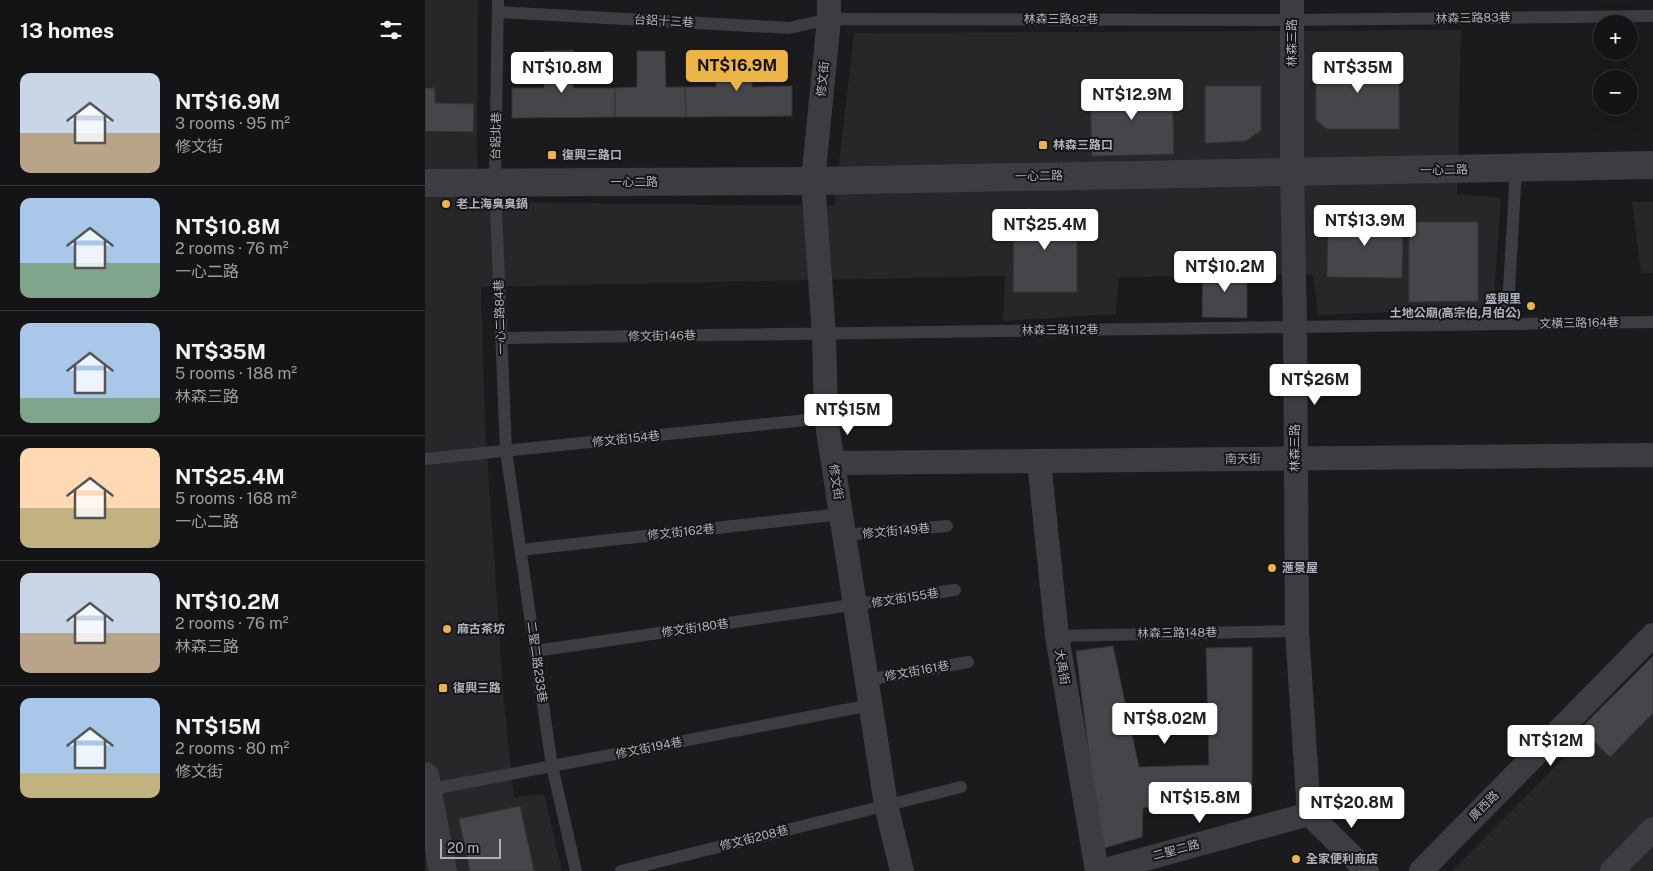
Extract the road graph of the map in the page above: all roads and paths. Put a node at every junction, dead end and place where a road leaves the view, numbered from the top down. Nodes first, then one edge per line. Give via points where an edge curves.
1 (498, 6) edge
2 (829, 9) edge
3 (1292, 10) edge
4 (1653, 16) edge
5 (1653, 165) edge
6 (1516, 169) junction
7 (1292, 171) junction
8 (813, 181) junction
9 (425, 183) edge
10 (495, 183) junction
11 (1653, 322) edge
12 (1507, 324) junction
13 (1295, 327) junction
14 (824, 334) junction
15 (501, 338) junction
16 (826, 418) junction
17 (506, 451) junction
18 (1653, 455) edge
19 (425, 459) edge
20 (1295, 459) junction
21 (1039, 461) junction
22 (833, 463) junction
23 (843, 525) junction
24 (947, 526) dead end
25 (521, 550) junction
26 (955, 590) dead end
27 (855, 606) junction
28 (1297, 631) junction
29 (1653, 635) edge
30 (1057, 636) junction
31 (535, 651) junction
32 (968, 662) dead end
33 (867, 680) junction
34 (871, 705) junction
35 (552, 766) junction
36 (426, 783) edge
37 (961, 787) dead end
38 (886, 805) junction
39 (1309, 814) junction
40 (1653, 829) edge
41 (436, 863) edge
42 (576, 871) edge
43 (621, 871) edge
44 (902, 871) edge
45 (1097, 871) edge
46 (1101, 871) edge
47 (1367, 871) edge
48 (1421, 871) edge
49 (1612, 871) edge

1 - 2 lane, 台鋁十三巷 via 789,28
1 - 10 lane, 台鋁北巷
2 - 3 lane, 林森三路82巷
2 - 8 street, 修文街
3 - 4 lane, 林森三路83巷
3 - 7 street, 林森三路
5 - 6 street, 一心二路
6 - 7 street, 一心二路
6 - 12 lane
7 - 8 street, 一心二路
7 - 13 street, 林森三路
8 - 10 street, 一心二路
8 - 14 street, 修文街
9 - 10 street, 一心二路
10 - 15 lane, 一心二路84巷
11 - 12 lane, 文橫三路164巷
12 - 13 lane, 文橫三路164巷
13 - 14 lane, 林森三路112巷
13 - 20 street, 林森三路
14 - 15 lane, 修文街146巷
14 - 16 street, 修文街
15 - 17 lane, 一心二路84巷
16 - 17 lane, 修文街154巷
16 - 22 street, 修文街
17 - 19 lane, 修文街154巷
17 - 25 lane, 二聖二路233巷
18 - 20 street, 南天街
20 - 21 street, 南天街
20 - 28 street, 林森三路
21 - 22 street, 南天街
21 - 30 street, 大禹街
22 - 23 street, 修文街
23 - 24 lane, 修文街149巷
23 - 25 lane, 修文街162巷
23 - 27 street, 修文街
25 - 31 lane, 二聖二路233巷
26 - 27 lane, 修文街155巷
27 - 31 lane, 修文街180巷
27 - 33 street, 修文街
28 - 30 lane, 林森三路148巷
28 - 39 street, 林森三路
29 - 48 street, 廣西路
30 - 45 street, 大禹街
31 - 35 lane, 二聖二路233巷
32 - 33 lane, 修文街161巷
33 - 34 street, 修文街
34 - 35 lane, 修文街194巷
34 - 38 street, 修文街
35 - 36 lane, 修文街194巷
35 - 42 lane, 二聖二路233巷
36 - 41 street
37 - 38 lane, 修文街208巷
38 - 43 lane, 修文街208巷
38 - 44 street, 修文街
39 - 46 street, 二聖二路
39 - 47 street
40 - 49 street

